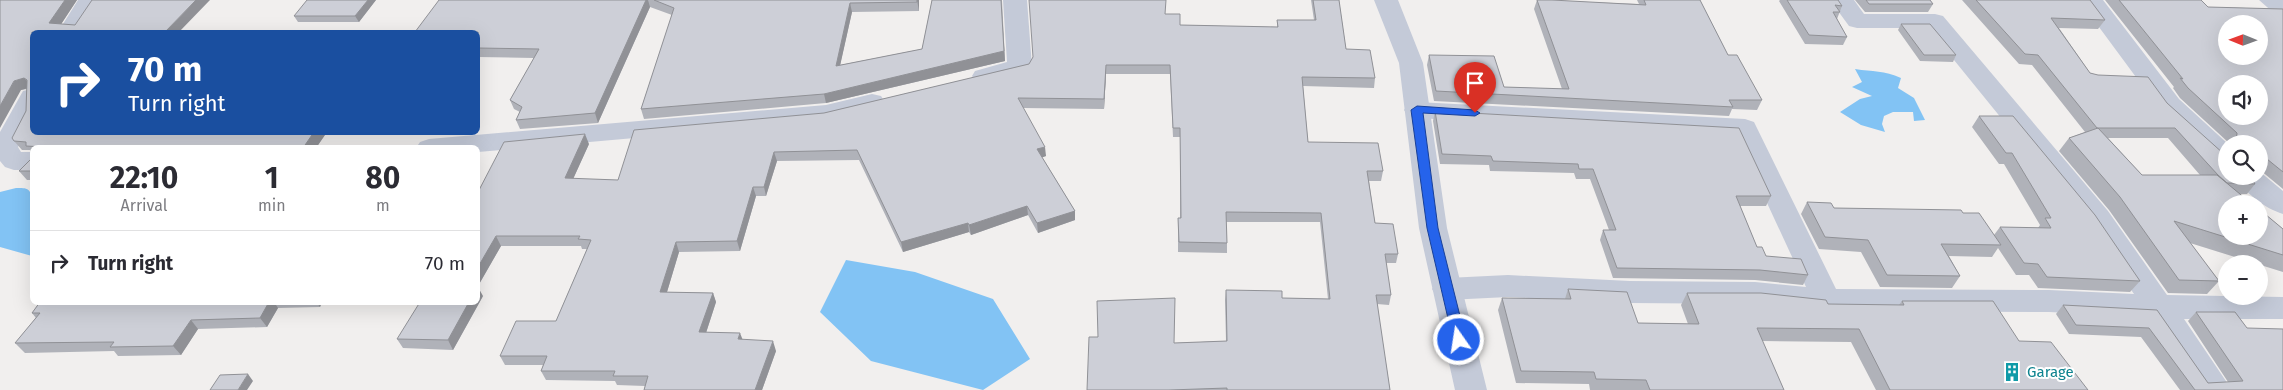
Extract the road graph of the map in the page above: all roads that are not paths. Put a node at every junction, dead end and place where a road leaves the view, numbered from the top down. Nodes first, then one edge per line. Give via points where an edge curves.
1 (90, 0) edge
2 (1015, 0) edge
3 (1386, 0) edge
4 (1842, 0) edge
5 (2091, 0) edge
6 (71, 30) edge
7 (962, 81) edge
8 (894, 97) edge
9 (30, 101) edge
10 (1417, 110) junction
11 (463, 145) edge
12 (2218, 150) edge
13 (30, 161) edge
14 (2258, 185) edge
15 (2283, 204) edge
16 (1447, 289) junction
17 (1827, 300) junction
18 (2158, 306) junction
19 (2283, 308) edge
20 (1471, 390) edge
21 (2216, 390) edge

1 - 6 street
2 - 7 street via 1020,67
3 - 10 street via 1411,63
4 - 18 street via 1857,21 1935,21 2098,218
5 - 12 street via 2170,106
8 - 11 street via 826,113
9 - 13 street via 4,148 14,161
10 - 16 street via 1432,228
10 - 17 street via 1745,128
14 - 15 street
16 - 17 street via 1508,286 1630,292 1754,293
16 - 20 street
17 - 18 street
18 - 19 street
18 - 21 street

